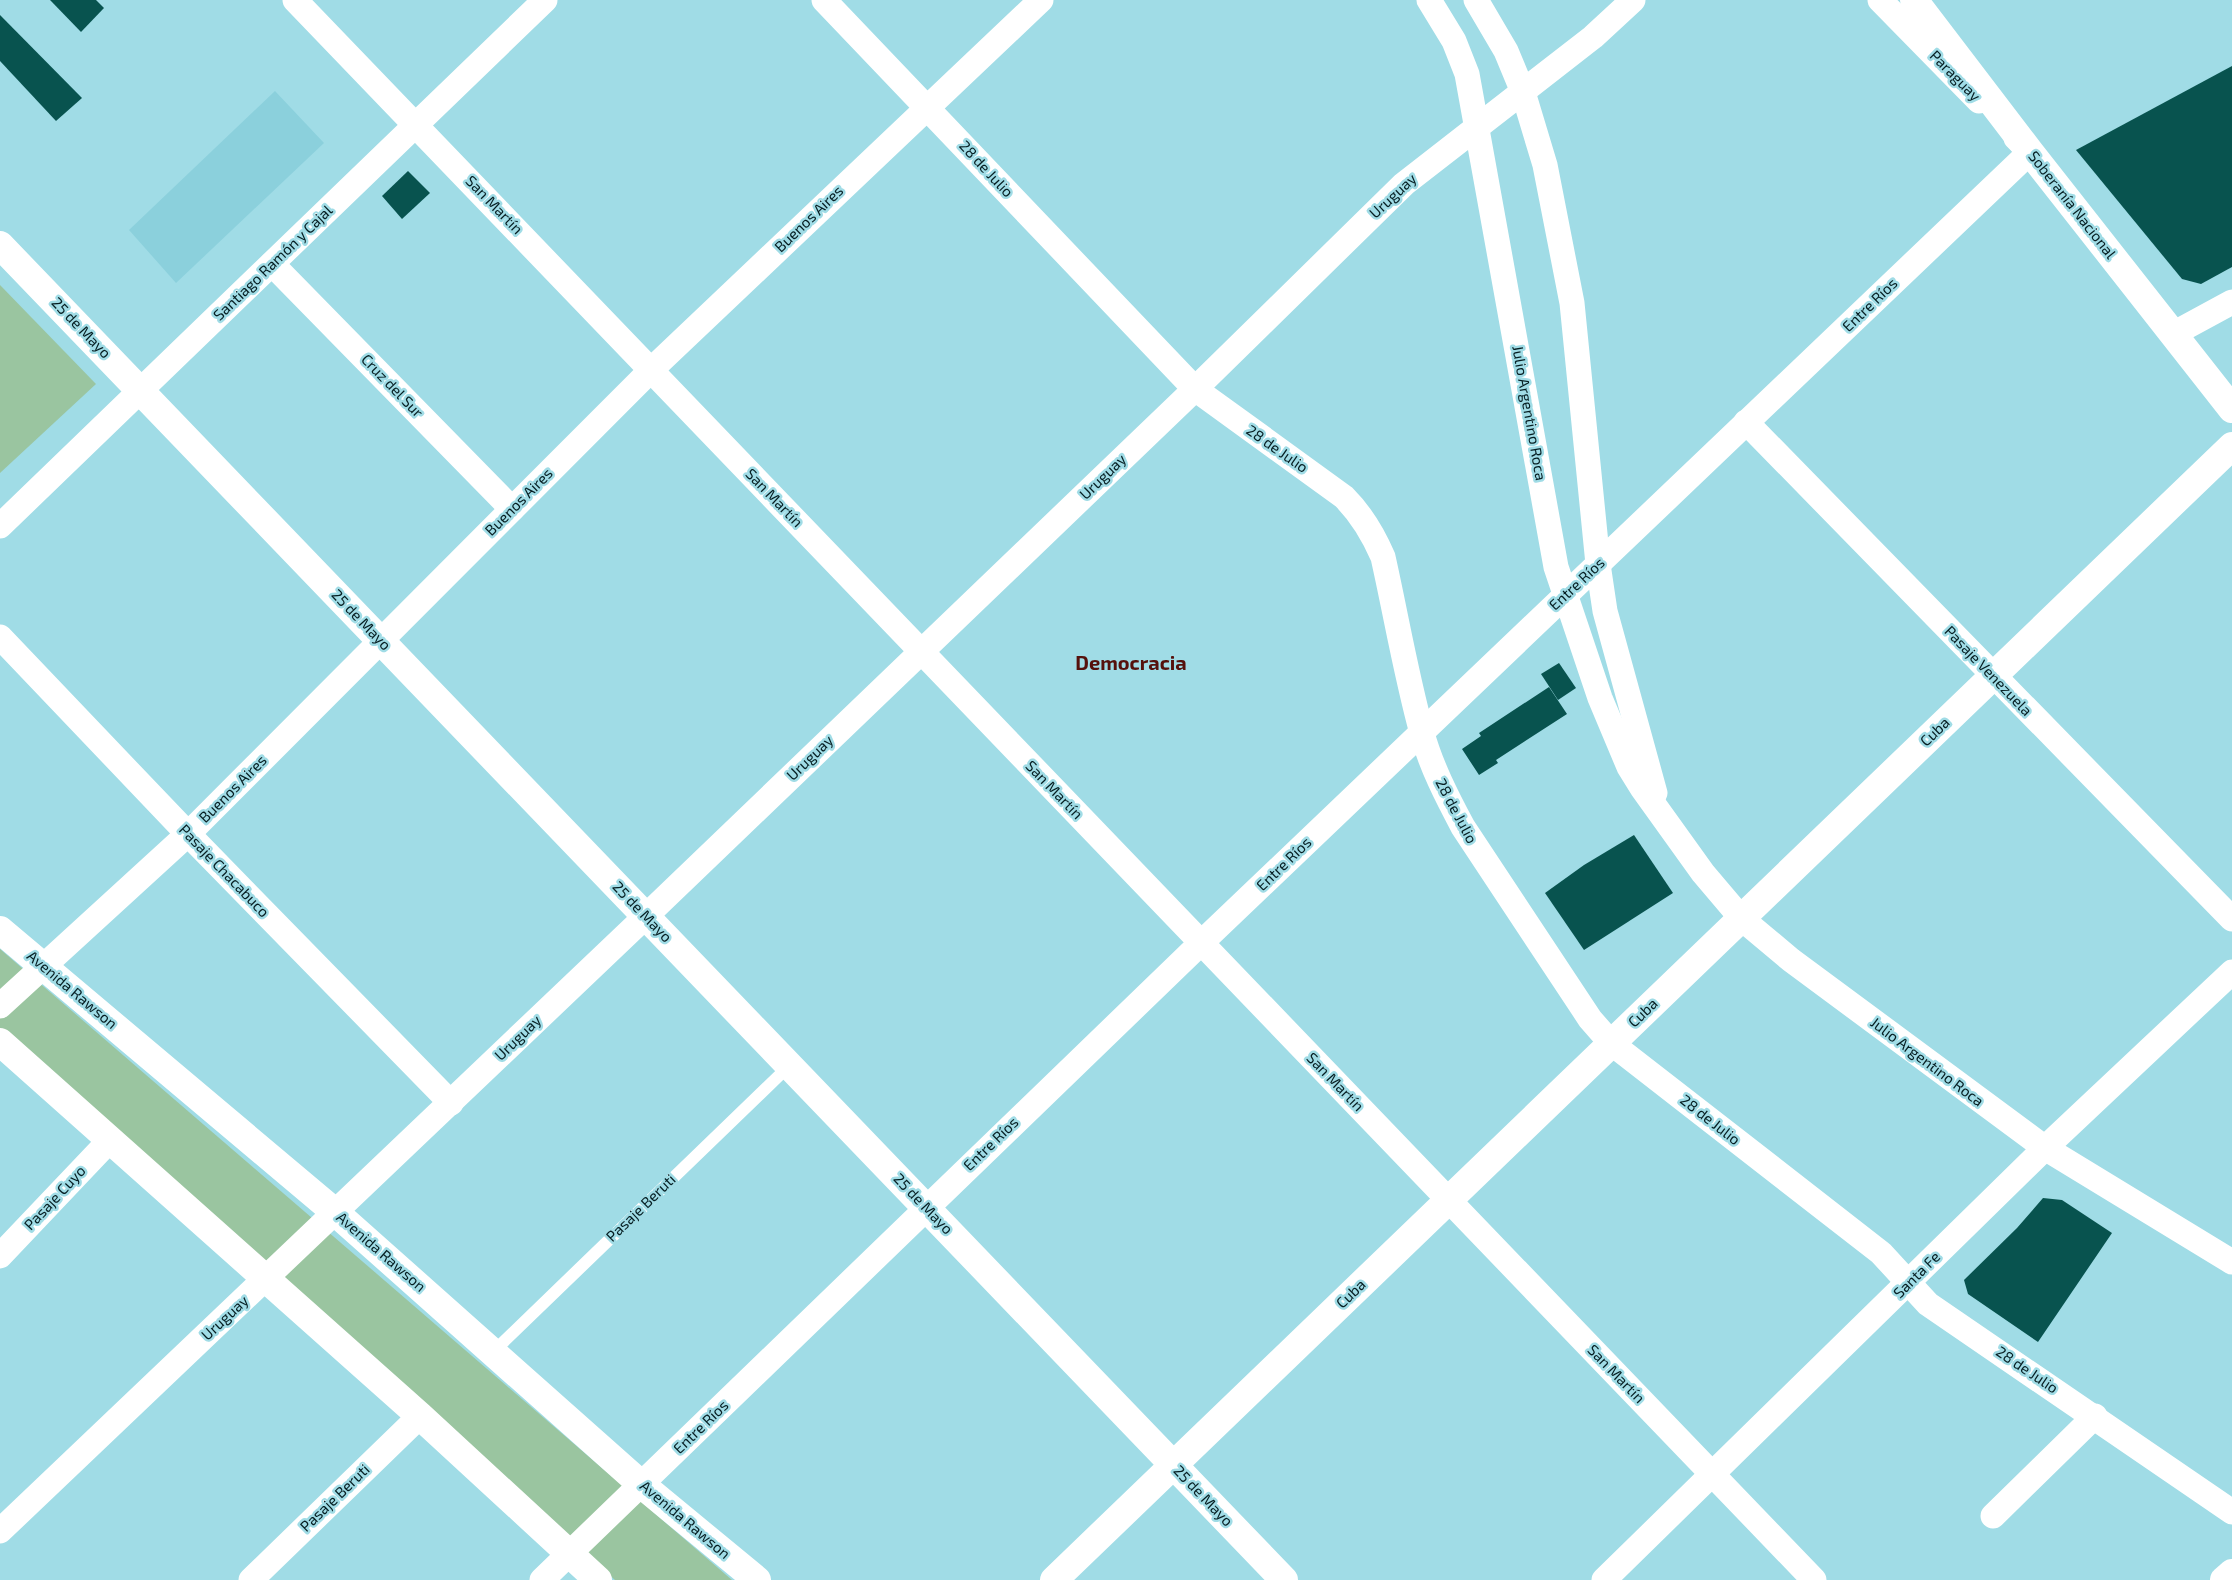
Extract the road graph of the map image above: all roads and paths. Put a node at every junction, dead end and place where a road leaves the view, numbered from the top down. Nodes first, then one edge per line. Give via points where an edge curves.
1 (295, 0) edge
2 (545, 0) edge
3 (824, 0) edge
4 (1041, 0) edge
5 (1428, 0) edge
6 (1476, 0) edge
7 (1633, 0) edge
8 (1880, 0) edge
9 (1922, 2) edge
10 (1523, 92) junction
11 (928, 107) junction
12 (416, 125) junction
13 (1478, 127) junction
14 (2030, 152) junction
15 (0, 245) edge
16 (272, 264) junction
17 (2232, 302) edge
18 (2173, 334) junction
19 (651, 370) junction
20 (1195, 389) junction
21 (140, 391) junction
22 (2232, 409) edge
23 (1746, 422) junction
24 (2232, 446) edge
25 (512, 509) junction
26 (0, 525) edge
27 (1598, 564) junction
28 (1564, 596) junction
29 (0, 637) edge
30 (381, 642) junction
31 (921, 651) junction
32 (1993, 676) junction
33 (1422, 733) junction
34 (1661, 817) junction
35 (188, 834) junction
36 (646, 916) junction
37 (1742, 919) junction
38 (2232, 919) edge
39 (0, 930) edge
40 (1201, 943) junction
41 (42, 966) junction
42 (2232, 972) edge
43 (0, 1006) edge
44 (0, 1042) edge
45 (1611, 1043) junction
46 (789, 1066) junction
47 (450, 1104) junction
48 (110, 1140) junction
49 (2045, 1148) junction
50 (1449, 1200) junction
51 (926, 1207) junction
52 (336, 1213) junction
53 (0, 1256) edge
54 (2232, 1262) edge
55 (267, 1279) junction
56 (1909, 1284) junction
57 (494, 1351) junction
58 (420, 1416) junction
59 (2095, 1416) junction
60 (1173, 1465) junction
61 (1713, 1476) junction
62 (642, 1485) junction
63 (2232, 1512) edge
64 (1993, 1516) dead end
65 (0, 1530) edge
66 (569, 1554) junction
67 (2232, 1573) edge
68 (251, 1580) edge
69 (542, 1580) edge
70 (598, 1580) edge
71 (757, 1580) edge
72 (1054, 1580) edge
73 (1284, 1580) edge
74 (1604, 1580) edge
75 (1814, 1580) edge
76 (2224, 1580) edge

1 - 12 street, San Martín
2 - 12 street, Santiago Ramón y Cajal
3 - 11 street, 28 de Julio
4 - 11 street, Buenos Aires
5 - 13 street, Julio Argentino Roca via 1454,41 1467,74
6 - 10 street, Julio Argentino Roca via 1506,51
7 - 10 street, Uruguay
8 - 14 street, Paraguay
9 - 14 street, Soberanía Nacional
10 - 13 street, Uruguay
10 - 27 street, Julio Argentino Roca via 1544,165 1572,303
11 - 19 street, Buenos Aires
11 - 20 street, 28 de Julio
12 - 16 street, Santiago Ramón y Cajal
12 - 19 street, San Martín
13 - 20 street, Uruguay via 1404,184
13 - 28 street, Julio Argentino Roca via 1556,568
14 - 18 street, Soberanía Nacional
14 - 23 street, Entre Ríos
15 - 21 street, 25 de Mayo
16 - 21 street, Santiago Ramón y Cajal
16 - 25 street, Cruz del Sur
17 - 18 street
18 - 22 street, Soberanía Nacional
19 - 25 street, Buenos Aires
19 - 31 street, San Martín
20 - 31 street, Uruguay
20 - 33 street, 28 de Julio via 1344,497 1372,531 1383,557
21 - 26 street, Santiago Ramón y Cajal
21 - 30 street, 25 de Mayo
23 - 27 street, Entre Ríos
23 - 32 street, Pasaje Venezuela
24 - 32 street, Cuba
25 - 30 street, Buenos Aires
27 - 28 street, Entre Ríos
27 - 34 street, Julio Argentino Roca via 1605,611
28 - 33 street, Entre Ríos
28 - 34 street, Julio Argentino Roca via 1600,698 1629,767
29 - 35 street, Pasaje Chacabuco
30 - 35 street, Buenos Aires
30 - 36 street, 25 de Mayo
31 - 36 street, Uruguay
31 - 40 street, San Martín
32 - 37 street, Cuba
32 - 38 street, Pasaje Venezuela
33 - 40 street, Entre Ríos
33 - 45 street, 28 de Julio via 1463,827 1590,1019
34 - 37 street, Julio Argentino Roca
35 - 41 street, Buenos Aires
35 - 47 street, Pasaje Chacabuco
36 - 46 street, 25 de Mayo
36 - 47 street, Uruguay
37 - 45 street, Cuba
37 - 49 street, Julio Argentino Roca via 1799,966
39 - 41 street, Avenida Rawson
40 - 50 street, San Martín
40 - 51 street, Entre Ríos
41 - 43 street, Buenos Aires
41 - 52 street, Avenida Rawson
42 - 49 street, Santa Fe
44 - 48 street
45 - 50 street, Cuba
45 - 56 street, 28 de Julio via 1881,1253
46 - 51 street, 25 de Mayo
46 - 57 lane, Pasaje Beruti
47 - 52 street, Uruguay
48 - 53 street, Pasaje Cuyo
48 - 55 street
49 - 54 street, Julio Argentino Roca
49 - 56 street, Santa Fe
50 - 60 street, Cuba
50 - 61 street, San Martín
51 - 60 street, 25 de Mayo
51 - 62 street, Entre Ríos
52 - 55 street, Uruguay
52 - 57 street, Avenida Rawson
55 - 58 street
55 - 65 street, Uruguay
56 - 59 street, 28 de Julio via 1928,1304
56 - 61 street, Santa Fe
57 - 62 street, Avenida Rawson
58 - 66 street
58 - 68 street, Pasaje Beruti
59 - 63 street, 28 de Julio
59 - 64 street
60 - 72 street, Cuba
60 - 73 street, 25 de Mayo
61 - 74 street, Santa Fe
61 - 75 street, San Martín
62 - 66 street, Entre Ríos
62 - 71 street, Avenida Rawson
66 - 69 street, Entre Ríos
66 - 70 street
67 - 76 street

